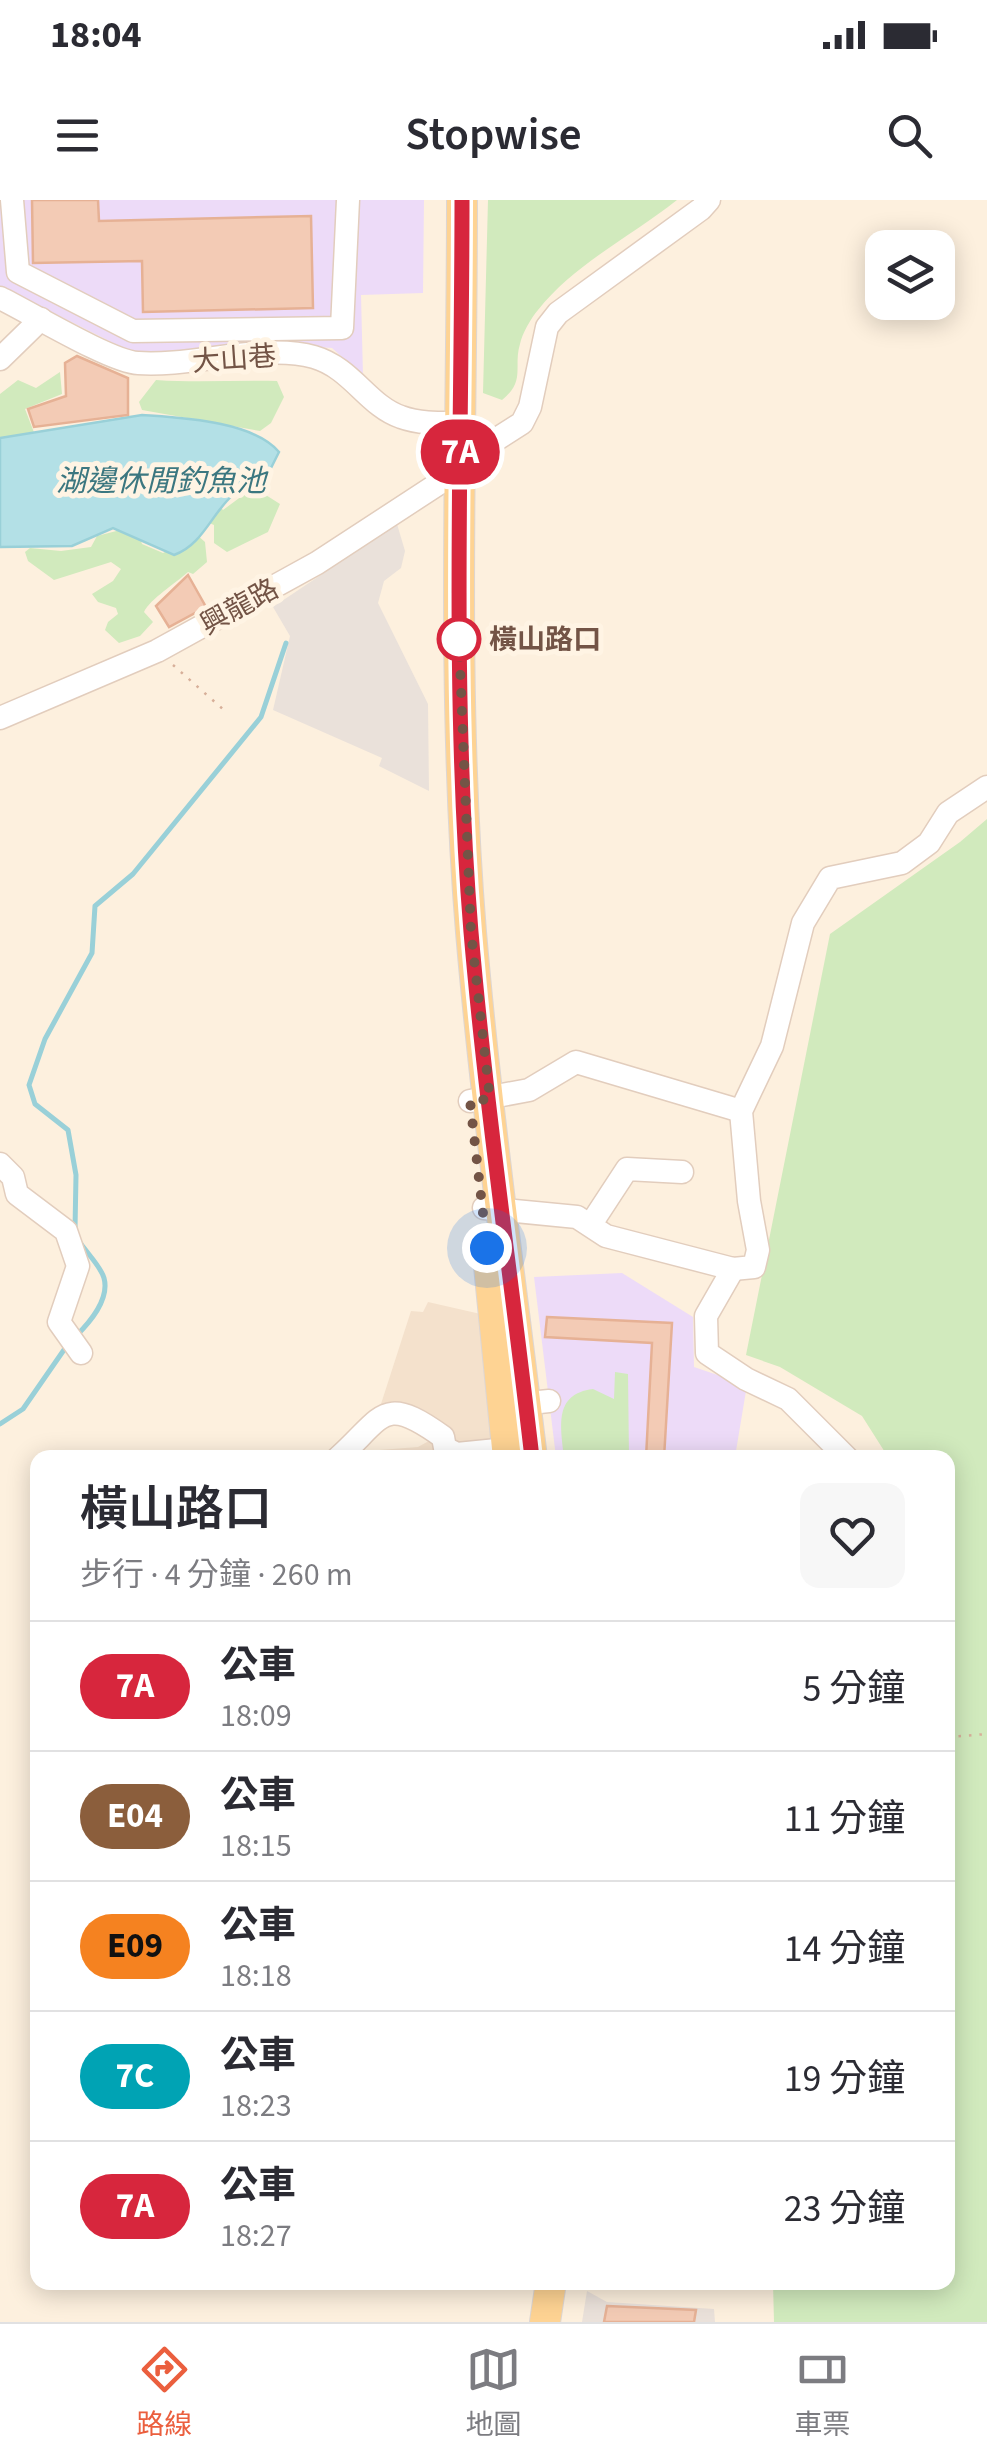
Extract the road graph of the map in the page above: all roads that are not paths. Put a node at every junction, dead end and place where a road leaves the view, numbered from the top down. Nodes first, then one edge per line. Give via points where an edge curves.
1 (12, 200) edge
2 (348, 200) edge
3 (442, 200) edge
4 (462, 200) edge
5 (709, 200) edge
6 (0, 298) edge
7 (41, 319) junction
8 (0, 359) edge
9 (452, 423) junction
10 (450, 472) junction
11 (0, 718) edge
12 (987, 787) edge
13 (480, 1100) junction
14 (742, 1111) junction
15 (0, 1164) edge
16 (682, 1172) dead end
17 (493, 1209) junction
18 (591, 1224) junction
19 (733, 1269) junction
20 (82, 1353) dead end
21 (345, 1450) edge
22 (449, 1450) edge
23 (517, 1450) edge
24 (839, 1450) edge
25 (551, 2290) edge
26 (571, 2290) edge
27 (545, 2322) edge
28 (566, 2322) edge

1 - 2 street via 18,272 133,331 342,328
3 - 9 main road
4 - 9 main road
5 - 10 street, 興龍路 via 558,313 547,326 522,423
6 - 7 street, 大山巷
7 - 8 street
7 - 9 street, 大山巷 via 139,364 293,353 318,358 399,417
9 - 10 main road
10 - 11 street, 興龍路 via 317,563 157,652
10 - 13 main road
12 - 14 street via 948,814 929,843 902,863 830,878 802,923 772,1046
13 - 14 street via 543,1084 576,1062
13 - 17 main road
14 - 19 street via 758,1250 754,1267
15 - 20 street via 13,1176 17,1194 66,1232 78,1266 59,1322
16 - 18 street via 627,1170
17 - 18 street
17 - 23 main road via 526,1403
18 - 19 street via 606,1236
19 - 24 street via 706,1316 708,1353 788,1399
21 - 22 street via 389,1414 425,1424
25 - 27 main road
26 - 28 main road

